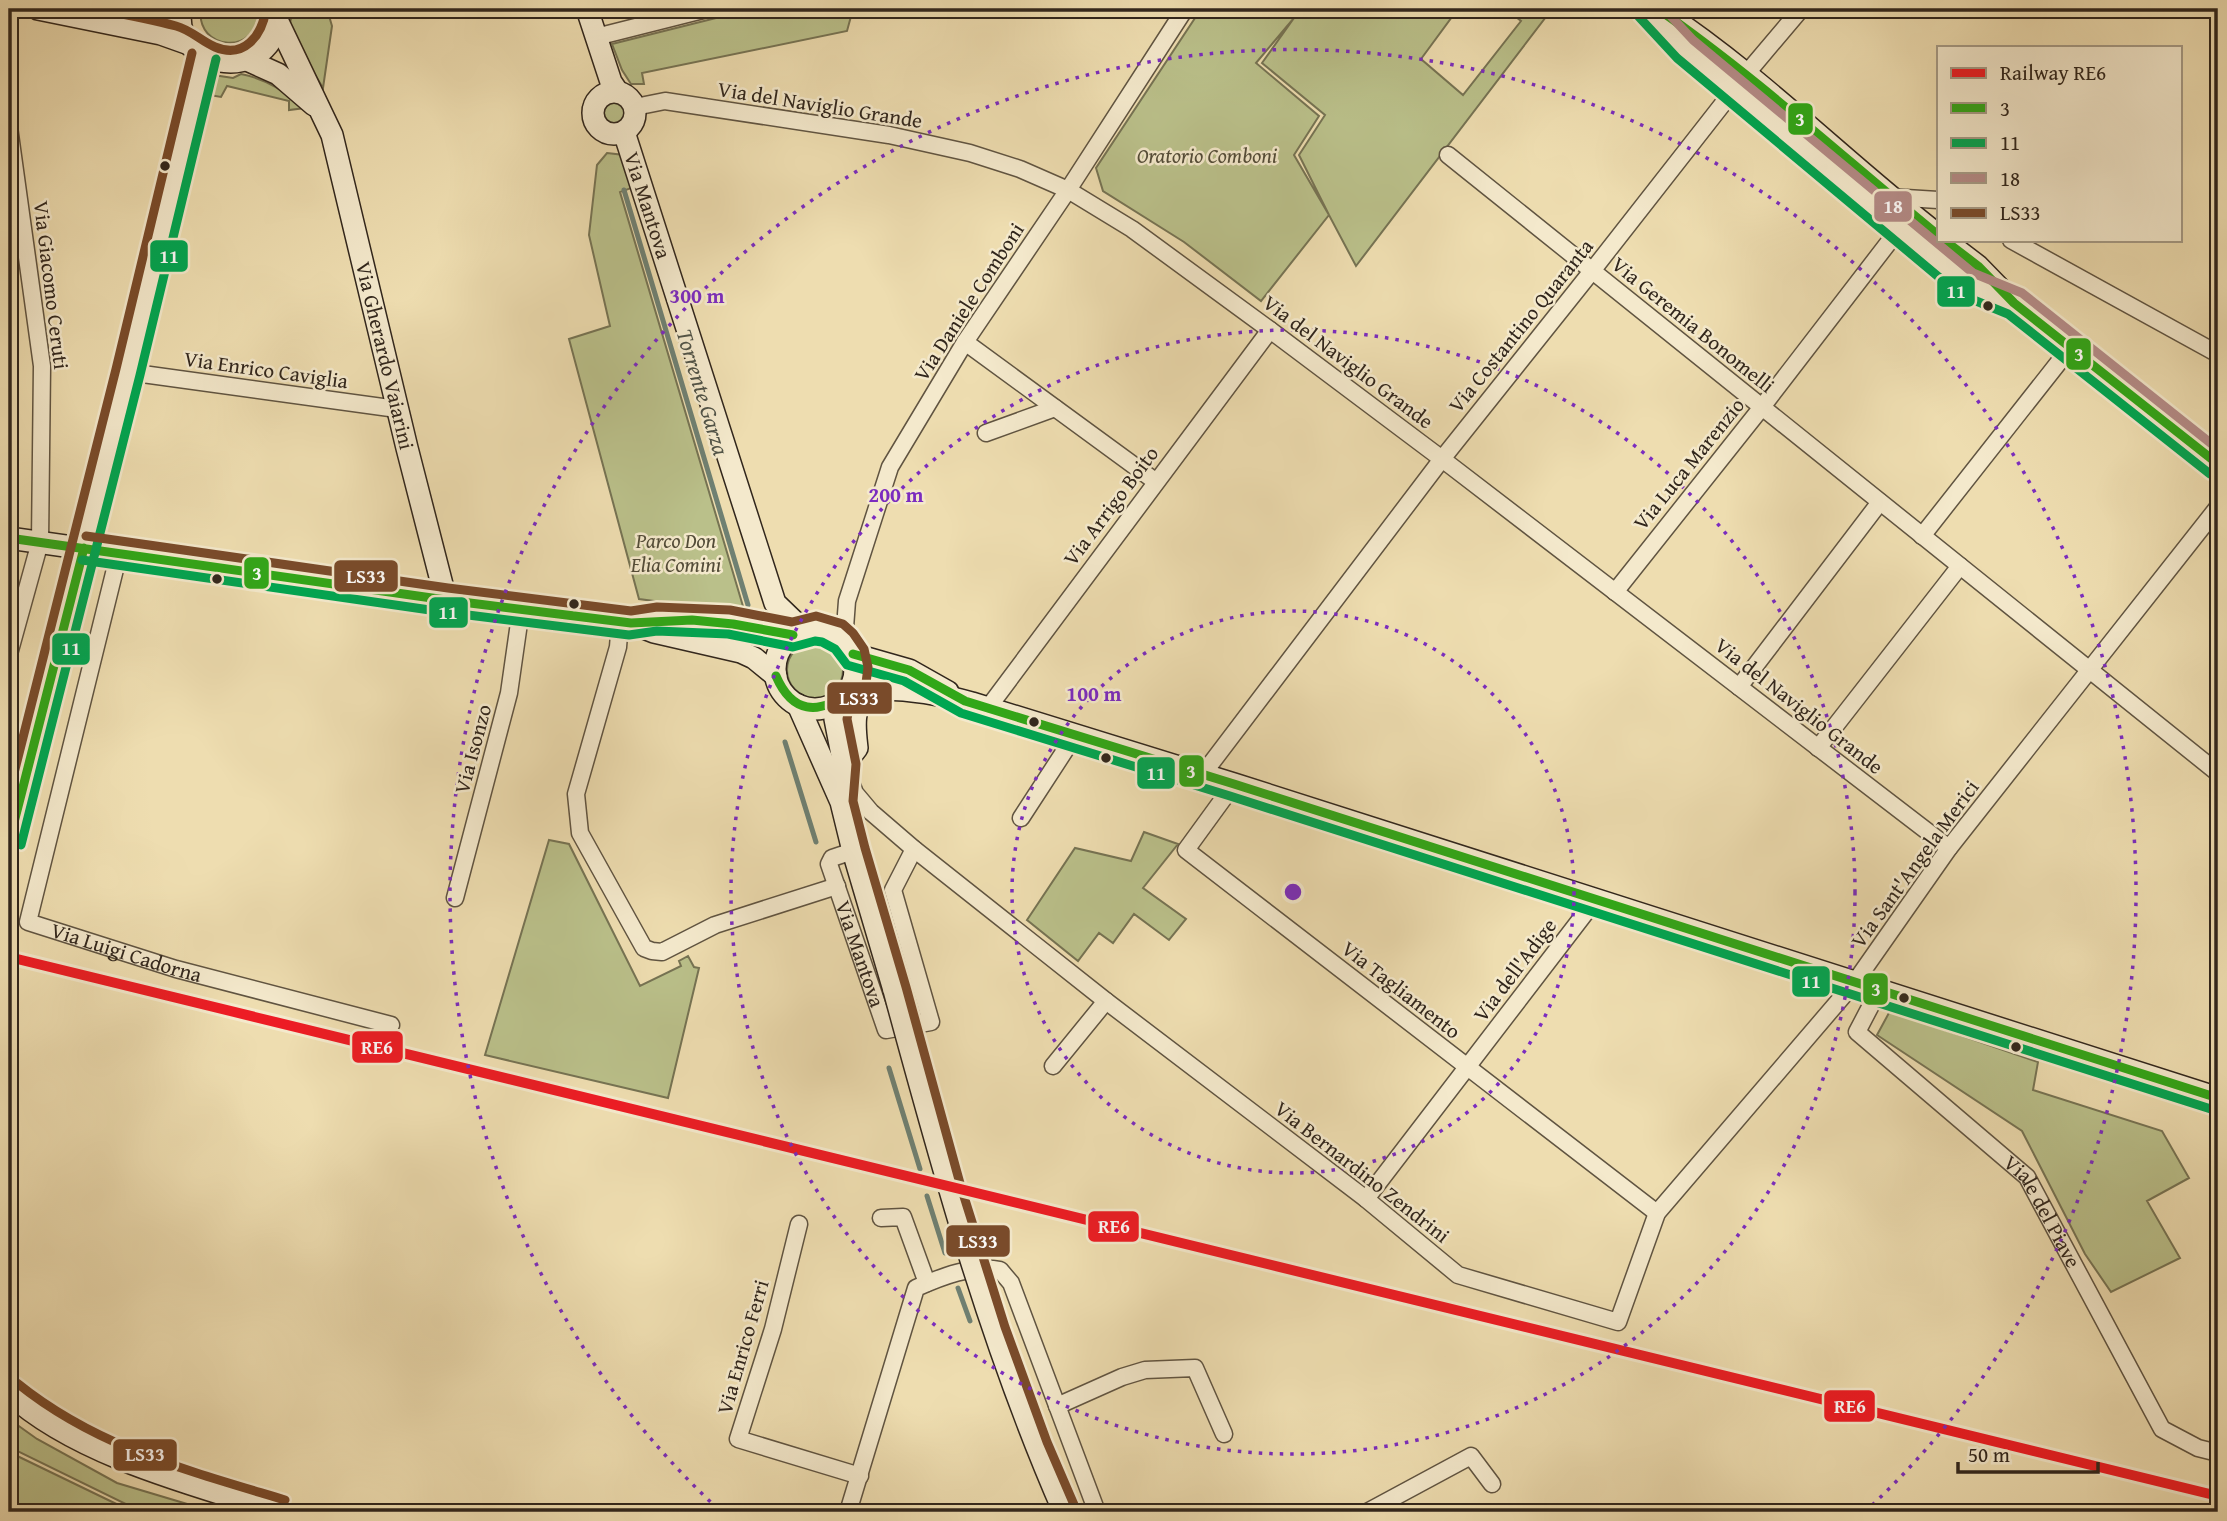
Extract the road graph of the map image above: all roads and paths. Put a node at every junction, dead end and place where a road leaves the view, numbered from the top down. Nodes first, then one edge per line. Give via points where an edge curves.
1 (38, 9) edge
2 (181, 9) edge
3 (587, 9) edge
4 (707, 9) edge
5 (1185, 9) edge
6 (1648, 9) edge
7 (1658, 9) edge
8 (1801, 9) edge
9 (278, 15) edge
10 (596, 37) junction
11 (198, 51) junction
12 (247, 60) junction
13 (1740, 81) junction
14 (617, 91) junction
15 (635, 107) junction
16 (321, 111) junction
17 (9, 127) edge
18 (624, 132) junction
19 (1448, 155) dead end
20 (1068, 190) junction
21 (1890, 197) junction
22 (1937, 200) edge
23 (1899, 229) junction
24 (1937, 234) edge
25 (1947, 242) edge
26 (2015, 242) edge
27 (1592, 271) junction
28 (2014, 303) junction
29 (1270, 330) junction
30 (965, 342) junction
31 (2070, 348) junction
32 (2218, 354) edge
33 (128, 372) junction
34 (1762, 407) junction
35 (1055, 408) junction
36 (397, 409) junction
37 (986, 433) dead end
38 (1442, 459) junction
39 (2218, 464) edge
40 (1155, 481) junction
41 (1880, 502) junction
42 (2218, 508) edge
43 (1922, 536) junction
44 (9, 538) edge
45 (40, 542) junction
46 (83, 548) junction
47 (119, 553) junction
48 (1960, 566) junction
49 (1615, 592) junction
50 (446, 600) junction
51 (521, 609) junction
52 (625, 622) junction
53 (798, 633) junction
54 (849, 647) junction
55 (9, 654) edge
56 (2090, 670) junction
57 (776, 676) junction
58 (1739, 687) junction
59 (897, 690) junction
60 (844, 697) junction
61 (965, 701) junction
62 (798, 705) junction
63 (988, 708) junction
64 (1075, 735) junction
65 (1818, 748) junction
66 (844, 765) junction
67 (2218, 773) edge
68 (1203, 774) junction
69 (1234, 784) junction
70 (841, 802) junction
71 (1021, 818) dead end
72 (9, 842) edge
73 (1949, 848) junction
74 (914, 849) junction
75 (853, 851) junction
76 (836, 886) junction
77 (456, 898) dead end
78 (1596, 899) junction
79 (1855, 982) junction
80 (1879, 990) junction
81 (1106, 1001) junction
82 (391, 1025) dead end
83 (1053, 1066) dead end
84 (1467, 1067) junction
85 (2218, 1098) edge
86 (1366, 1199) junction
87 (1657, 1213) junction
88 (881, 1218) dead end
89 (799, 1224) dead end
90 (933, 1281) junction
91 (1618, 1322) joint
92 (9, 1393) edge
93 (1057, 1406) junction
94 (1224, 1434) dead end
95 (2218, 1453) edge
96 (860, 1476) junction
97 (1492, 1484) dead end
98 (281, 1512) edge
99 (848, 1512) edge
100 (1064, 1512) edge
101 (1097, 1512) edge
102 (1367, 1512) edge

1 - 11 main road via 161,34
2 - 11 main road via 182,25
3 - 10 main road
4 - 10 street
5 - 20 street, Via Daniele Comboni
6 - 13 main road via 1685,49
7 - 13 main road via 1697,35
8 - 13 street, Via Costantino Quaranta
9 - 12 main road via 267,45
9 - 16 main road, Via Gherardo Vaiarini
10 - 14 main road
11 - 12 main road via 225,63
11 - 33 main road
12 - 16 main road, Via Gherardo Vaiarini via 278,74
13 - 21 main road
13 - 23 main road
13 - 27 street, Via Costantino Quaranta
14 - 15 main road
14 - 18 main road, Via Mantova via 600,96 593,119 607,133
15 - 18 main road, Via Mantova via 634,121
15 - 20 street, Via del Naviglio Grande via 665,101 888,135 970,153
16 - 36 main road, Via Gherardo Vaiarini via 332,135
17 - 45 street, Via Giacomo Ceruti via 42,366
18 - 53 main road, Via Mantova via 775,603
19 - 27 street, Via Geremia Bonomelli
20 - 29 street, Via del Naviglio Grande via 1132,229
20 - 30 street, Via Daniele Comboni
21 - 22 street
21 - 24 main road
23 - 28 main road via 1966,284
23 - 34 street, Via Luca Marenzio
25 - 28 main road
26 - 32 street
27 - 34 street, Via Geremia Bonomelli
27 - 38 street, Via Costantino Quaranta
28 - 31 main road
29 - 38 street, Via del Naviglio Grande
29 - 40 street, Via Arrigo Boito
30 - 35 street
30 - 54 street, Via Daniele Comboni via 890,467 847,601
31 - 39 main road
31 - 43 street
33 - 36 street, Via Enrico Caviglia
33 - 46 main road
34 - 41 street, Via Geremia Bonomelli
34 - 49 street, Via Luca Marenzio
35 - 37 street
35 - 40 street
36 - 50 main road, Via Gherardo Vaiarini
38 - 49 street, Via del Naviglio Grande
38 - 68 street, Via Costantino Quaranta
40 - 63 street, Via Arrigo Boito
41 - 43 street, Via Geremia Bonomelli
41 - 58 street
42 - 56 street, Via Sant'Angela Merici
43 - 48 street, Via Geremia Bonomelli
44 - 45 main road
45 - 46 main road
45 - 55 street, Via Giacomo Ceruti
46 - 47 main road
46 - 72 main road
47 - 50 main road
47 - 82 street, Via Luigi Cadorna via 28,922 176,969
48 - 56 street, Via Geremia Bonomelli
48 - 65 street
49 - 58 street, Via del Naviglio Grande
50 - 51 main road
51 - 52 main road
51 - 77 street, Via Isonzo via 509,693
52 - 53 main road via 682,619
52 - 57 main road via 741,652
52 - 76 street via 576,794 580,833 644,948 662,952 715,925
53 - 54 main road via 825,630
53 - 57 main road via 778,653
54 - 60 main road via 856,667
54 - 61 main road via 909,670
56 - 67 street, Via Geremia Bonomelli
56 - 73 street, Via Sant'Angela Merici
57 - 62 main road via 783,693
58 - 65 street, Via del Naviglio Grande
59 - 60 main road via 881,688
59 - 61 main road
59 - 66 main road via 875,694 860,705 854,717 857,748
60 - 62 main road via 818,709
60 - 66 main road via 835,719
61 - 63 main road
62 - 70 main road
63 - 64 main road
64 - 68 main road
64 - 71 street
65 - 73 street, Via del Naviglio Grande
66 - 70 main road
66 - 74 street, Via Bernardino Zendrini via 855,793
68 - 69 main road
69 - 78 main road
69 - 84 street, Via Tagliamento via 1186,850
70 - 75 main road
73 - 79 street, Via Sant'Angela Merici
74 - 76 street, Via Mantova via 892,890 931,1022 886,1030
74 - 81 street, Via Bernardino Zendrini
75 - 76 street, Via Mantova via 830,860
75 - 100 main road, bridge via 993,1331
78 - 79 main road
78 - 84 street, Via dell'Adige
79 - 80 main road
79 - 87 street, Via Sant'Angela Merici
80 - 85 main road
80 - 95 street, Viale del Piave via 1857,1032 2027,1177 2162,1429
81 - 83 street
81 - 86 street, Via Bernardino Zendrini
84 - 86 street, Via dell'Adige
84 - 87 street, Via Tagliamento
86 - 91 street, Via Bernardino Zendrini via 1458,1275
87 - 91 street, Via Sant'Angela Merici
88 - 90 street via 903,1217
89 - 96 street, Via Enrico Ferri via 773,1329 738,1439
90 - 93 street via 963,1271 1000,1270 1011,1283
90 - 96 street via 916,1287
92 - 98 main road via 62,1431 102,1451
93 - 94 street via 1145,1370 1195,1368
93 - 101 street
96 - 99 street
97 - 102 street via 1471,1456

